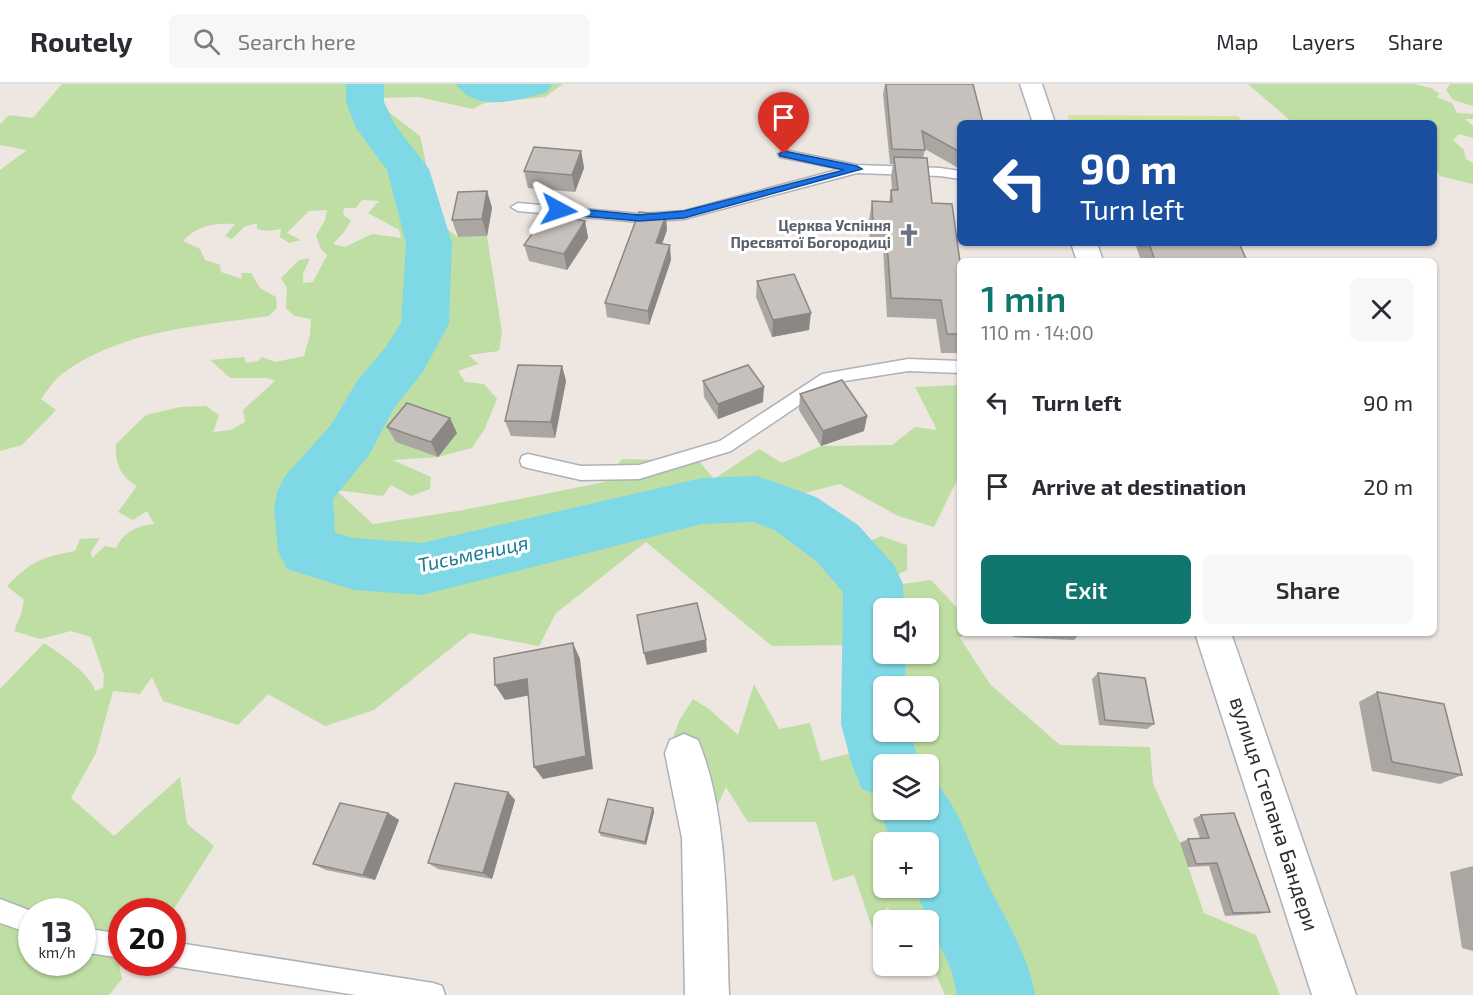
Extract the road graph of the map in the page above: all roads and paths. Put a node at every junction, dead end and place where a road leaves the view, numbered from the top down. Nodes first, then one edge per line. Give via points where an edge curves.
1 (1031, 84) edge
2 (1043, 120) edge
3 (784, 154) dead end
4 (857, 169) junction
5 (957, 175) edge
6 (518, 207) dead end
7 (957, 367) edge
8 (528, 461) dead end
9 (1214, 636) edge
10 (684, 753) dead end
11 (0, 911) edge
12 (18, 918) edge
13 (186, 956) edge
14 (433, 995) edge
15 (706, 995) edge
16 (1334, 995) edge

1 - 2 main road
3 - 4 lane
4 - 5 lane
4 - 6 lane via 684,215 639,218
7 - 8 lane via 908,365 828,378 725,446 639,472 581,473
9 - 16 main road, вулиця Степана Бандери
10 - 15 main road via 702,838
11 - 12 lane
13 - 14 lane

